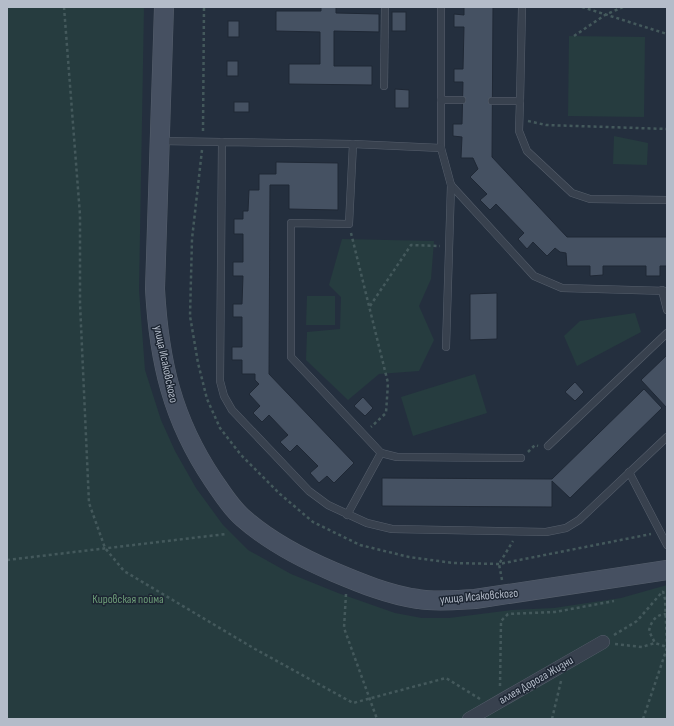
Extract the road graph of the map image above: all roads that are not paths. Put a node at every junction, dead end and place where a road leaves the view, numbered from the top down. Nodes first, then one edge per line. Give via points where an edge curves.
1 (164, 7) edge
2 (385, 7) edge
3 (442, 7) edge
4 (522, 7) edge
5 (384, 86) dead end
6 (441, 100) junction
7 (462, 100) dead end
8 (492, 101) dead end
9 (520, 101) junction
10 (161, 141) junction
11 (222, 142) junction
12 (353, 144) junction
13 (441, 148) junction
14 (451, 185) junction
15 (667, 200) edge
16 (665, 290) edge
17 (667, 310) edge
18 (667, 332) edge
19 (446, 347) dead end
20 (667, 437) edge
21 (548, 446) dead end
22 (380, 453) junction
23 (524, 456) road end
24 (629, 472) junction
25 (347, 515) junction
26 (667, 545) edge
27 (667, 570) edge
28 (603, 642) road end
29 (469, 719) edge

1 - 10 street, улица Исаковского
2 - 5 lane
3 - 6 lane
4 - 9 lane
6 - 7 lane
6 - 13 lane
8 - 9 lane
9 - 15 lane via 520,131 527,151 572,193 590,199
10 - 11 lane
10 - 27 street, улица Исаковского via 155,289 157,325 164,368 174,404 188,438 203,465 242,518 299,557 348,578 418,599 448,600 533,591
11 - 12 lane
11 - 25 lane via 220,381 224,396 232,410 310,491
12 - 13 lane
12 - 22 lane via 349,224 291,223 291,357
13 - 14 lane
14 - 16 lane via 534,276 562,288
14 - 19 lane
16 - 17 lane
18 - 21 lane
20 - 24 lane
22 - 23 lane via 397,457
22 - 25 lane
24 - 25 lane via 578,520 566,528 546,532 392,529
24 - 26 lane
28 - 29 street, аллея Дорога Жизни

